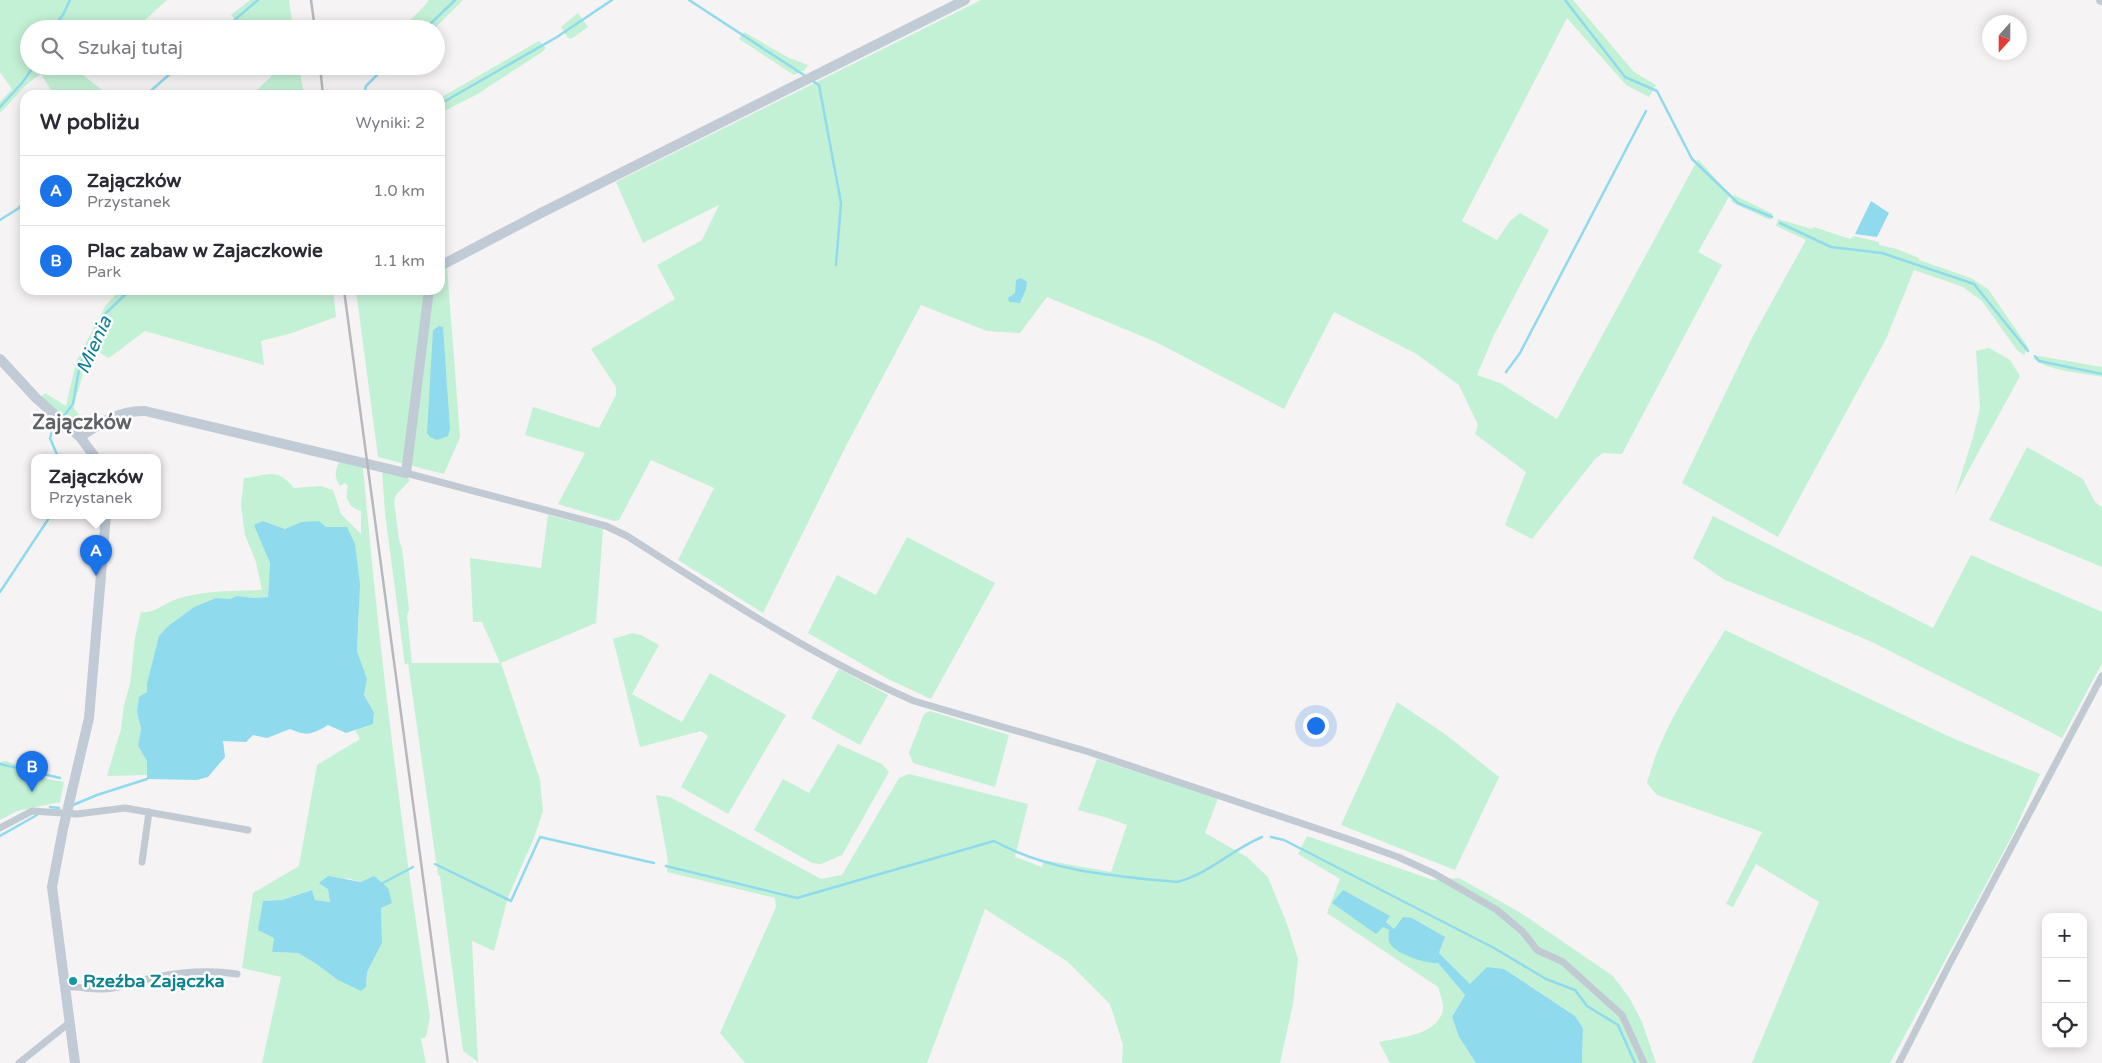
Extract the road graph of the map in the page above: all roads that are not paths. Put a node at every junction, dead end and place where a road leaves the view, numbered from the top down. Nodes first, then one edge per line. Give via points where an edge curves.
1 (965, 0) edge
2 (445, 263) edge
3 (428, 295) edge
4 (0, 358) edge
5 (80, 437) junction
6 (93, 454) edge
7 (406, 473) junction
8 (106, 519) edge
9 (2102, 676) edge
10 (149, 812) junction
11 (66, 814) junction
12 (0, 828) edge
13 (248, 830) dead end
14 (142, 862) dead end
15 (238, 974) dead end
16 (65, 987) junction
17 (69, 1023) junction
18 (19, 1063) edge
19 (75, 1063) edge
20 (1644, 1063) edge
21 (1900, 1063) edge

1 - 2 street
3 - 7 street
4 - 5 street via 36,398
5 - 6 street
5 - 7 street via 126,411 145,411
7 - 20 street via 606,526 762,621 914,701 1107,758 1351,840 1435,874 1497,910 1523,932 1537,950 1563,962 1609,1003 1622,1015
8 - 11 street via 89,718
9 - 21 street
10 - 11 street via 125,808
10 - 13 street
10 - 14 street
11 - 12 street via 32,811
11 - 16 street via 52,887
15 - 16 street via 191,973 156,977 104,990
16 - 17 street
17 - 18 street
17 - 19 street

